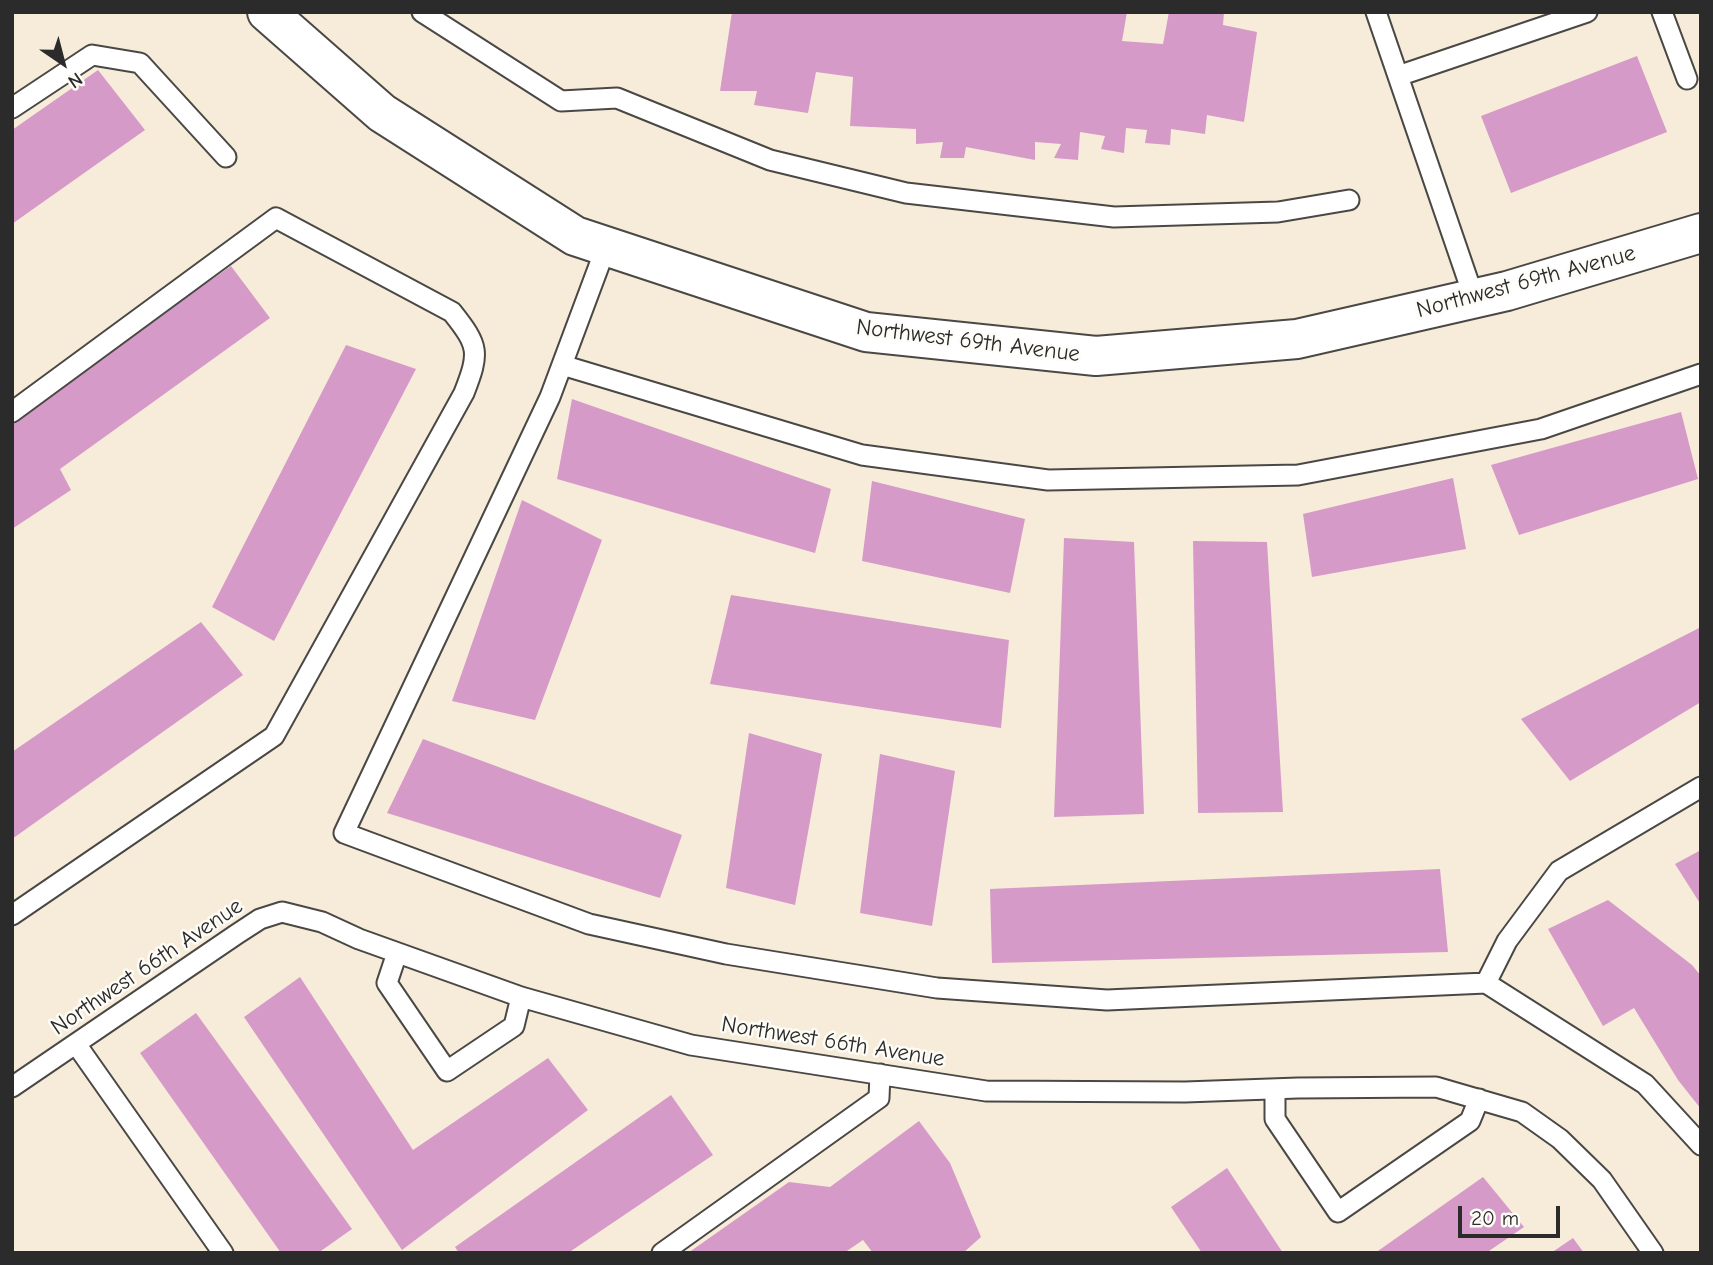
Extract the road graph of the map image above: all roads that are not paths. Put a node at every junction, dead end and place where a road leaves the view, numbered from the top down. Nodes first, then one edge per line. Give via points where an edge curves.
1 (267, 12) edge
2 (422, 12) edge
3 (1376, 12) edge
4 (1587, 12) edge
5 (1662, 12) edge
6 (1398, 76) junction
7 (1687, 79) dead end
8 (12, 108) edge
9 (226, 157) dead end
10 (1349, 200) dead end
11 (1701, 233) edge
12 (606, 247) junction
13 (1474, 298) junction
14 (562, 365) junction
15 (1701, 373) edge
16 (12, 412) edge
17 (1701, 787) edge
18 (12, 915) edge
19 (397, 953) junction
20 (1486, 983) junction
21 (521, 997) junction
22 (76, 1044) junction
23 (880, 1074) junction
24 (12, 1087) edge
25 (1275, 1089) junction
26 (1479, 1099) junction
27 (1701, 1145) edge
28 (223, 1253) edge
29 (662, 1253) edge
30 (1653, 1253) edge

1 - 12 street, Northwest 69th Avenue via 382,113 575,236
2 - 10 lane via 561,102 617,98 769,160 906,193 1114,217 1278,212
3 - 6 lane
4 - 6 lane
5 - 7 lane
6 - 13 lane
8 - 9 lane via 92,55 140,64
11 - 13 street, Northwest 69th Avenue
12 - 13 street, Northwest 69th Avenue via 866,332 1096,356 1297,339
12 - 14 lane
14 - 15 lane via 862,455 1048,480 1298,475 1541,429
14 - 20 lane via 344,833 589,924 726,954 937,988 1107,1000
16 - 18 lane via 276,218 452,312 472,338 475,365 464,393 274,736
17 - 20 lane via 1559,871 1507,941
19 - 21 lane, Northwest 66th Avenue
19 - 21 lane via 387,983 447,1071 514,1026
19 - 22 lane, Northwest 66th Avenue via 322,922 282,912 260,919
20 - 27 lane via 1645,1084
21 - 23 lane, Northwest 66th Avenue via 691,1045
22 - 24 lane, Northwest 66th Avenue
22 - 28 lane
23 - 25 lane, Northwest 66th Avenue via 986,1091
23 - 29 lane via 879,1098
25 - 26 lane, Northwest 66th Avenue via 1436,1087
25 - 26 lane via 1275,1119 1338,1212 1470,1121
26 - 30 lane, Northwest 66th Avenue via 1522,1112 1560,1139 1602,1180

